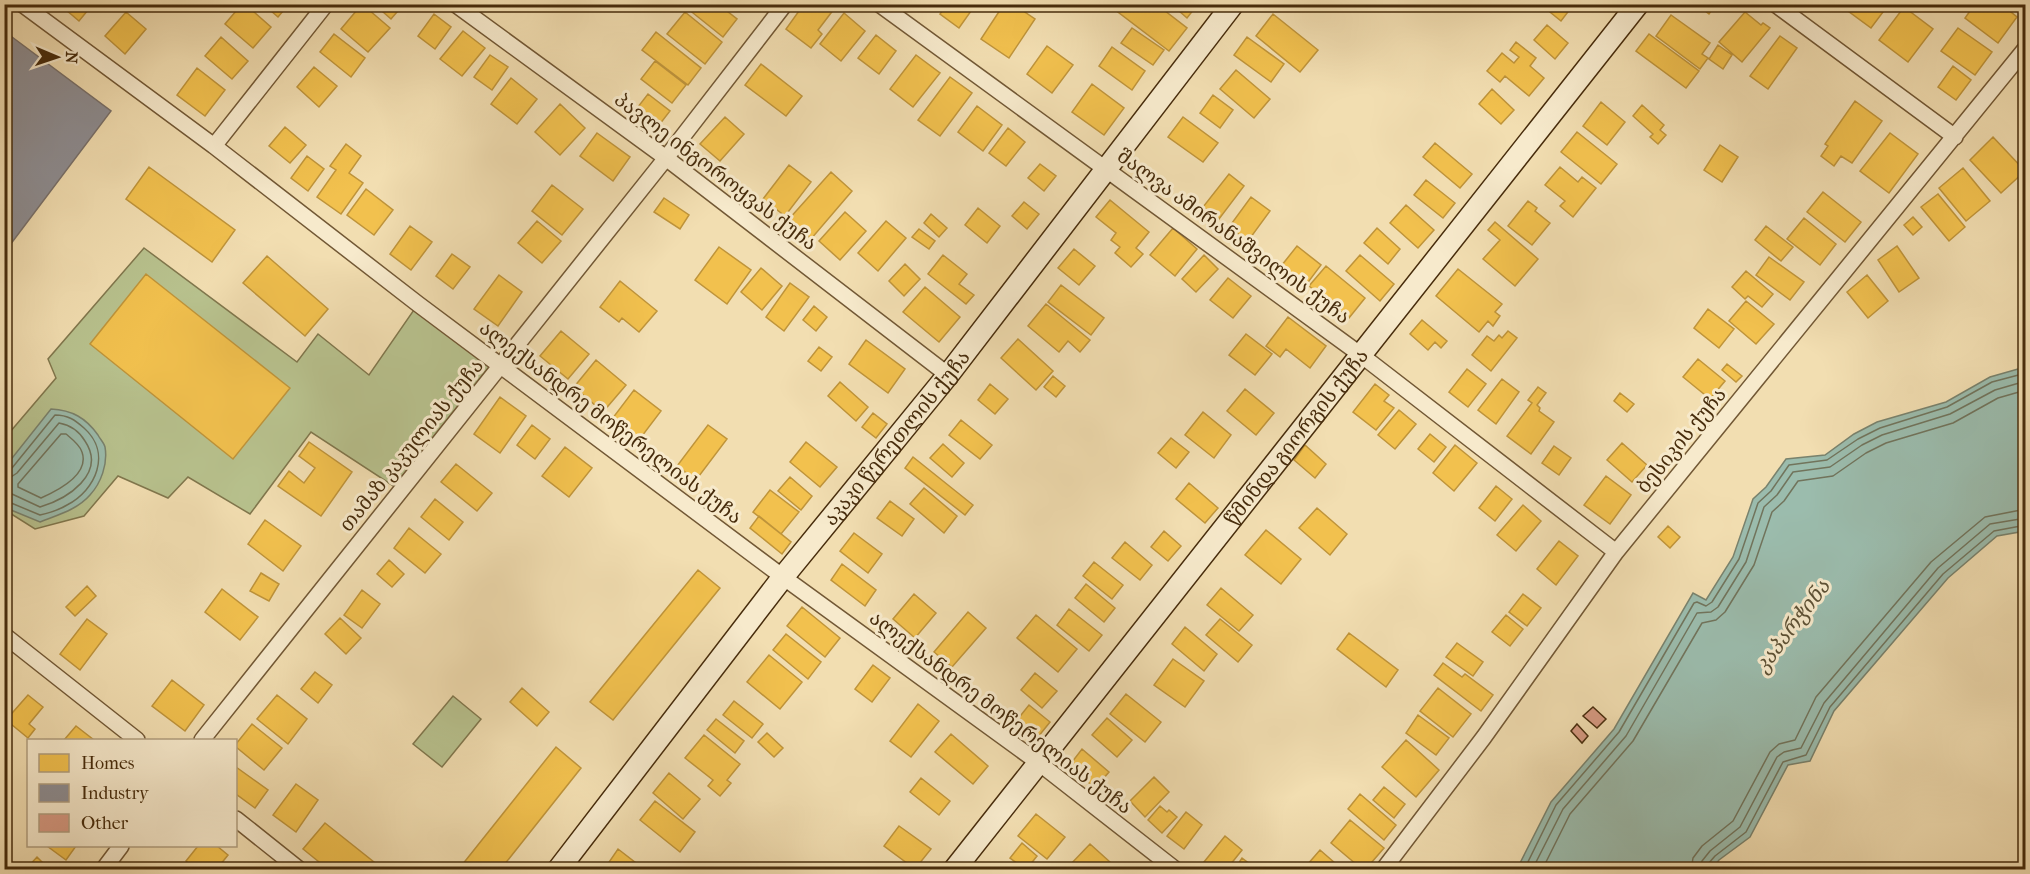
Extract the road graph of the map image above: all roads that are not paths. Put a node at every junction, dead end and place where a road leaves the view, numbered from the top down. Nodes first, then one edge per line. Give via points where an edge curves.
1 (22, 4) edge
2 (326, 4) edge
3 (455, 4) edge
4 (785, 4) edge
5 (879, 4) edge
6 (1233, 4) edge
7 (1638, 4) edge
8 (1775, 4) edge
9 (2025, 48) edge
10 (1955, 137) junction
11 (214, 146) junction
12 (666, 158) junction
13 (1107, 170) junction
14 (1361, 355) junction
15 (501, 366) junction
16 (948, 375) junction
17 (1616, 552) junction
18 (783, 577) junction
19 (4, 635) edge
20 (134, 739) edge
21 (204, 739) edge
22 (1039, 764) junction
23 (237, 820) edge
24 (120, 847) edge
25 (103, 870) edge
26 (300, 870) edge
27 (558, 870) edge
28 (954, 870) edge
29 (1176, 870) edge
30 (1383, 870) edge

1 - 11 street, ალექსანდრე მოწერელიას ქუჩა
2 - 11 street
3 - 12 street, პავლე ინგოროყვას ქუჩა
4 - 12 street, თამაზ კაკულიას ქუჩა
5 - 13 street, შალვა ამირანაშვილის ქუჩა
6 - 13 main road, აკაკი წერეთლის ქუჩა
7 - 14 main road, წმინდა გიორგის ქუჩა
8 - 10 street
9 - 10 street, ბესიკის ქუჩა
10 - 17 street, ბესიკის ქუჩა
11 - 15 street, ალექსანდრე მოწერელიას ქუჩა
12 - 15 street, თამაზ კაკულიას ქუჩა
12 - 16 street, პავლე ინგოროყვას ქუჩა
13 - 14 street, შალვა ამირანაშვილის ქუჩა
13 - 16 main road, აკაკი წერეთლის ქუჩა
14 - 17 street, შალვა ამირანაშვილის ქუჩა
14 - 22 main road, წმინდა გიორგის ქუჩა
15 - 18 street, ალექსანდრე მოწერელიას ქუჩა
15 - 21 street, თამაზ კაკულიას ქუჩა
16 - 18 main road, აკაკი წერეთლის ქუჩა
17 - 30 street, ბესიკის ქუჩა
18 - 22 street, ალექსანდრე მოწერელიას ქუჩა
18 - 27 main road, აკაკი წერეთლის ქუჩა
19 - 20 street
22 - 28 main road, წმინდა გიორგის ქუჩა
22 - 29 street, ალექსანდრე მოწერელიას ქუჩა
23 - 26 street
24 - 25 street

